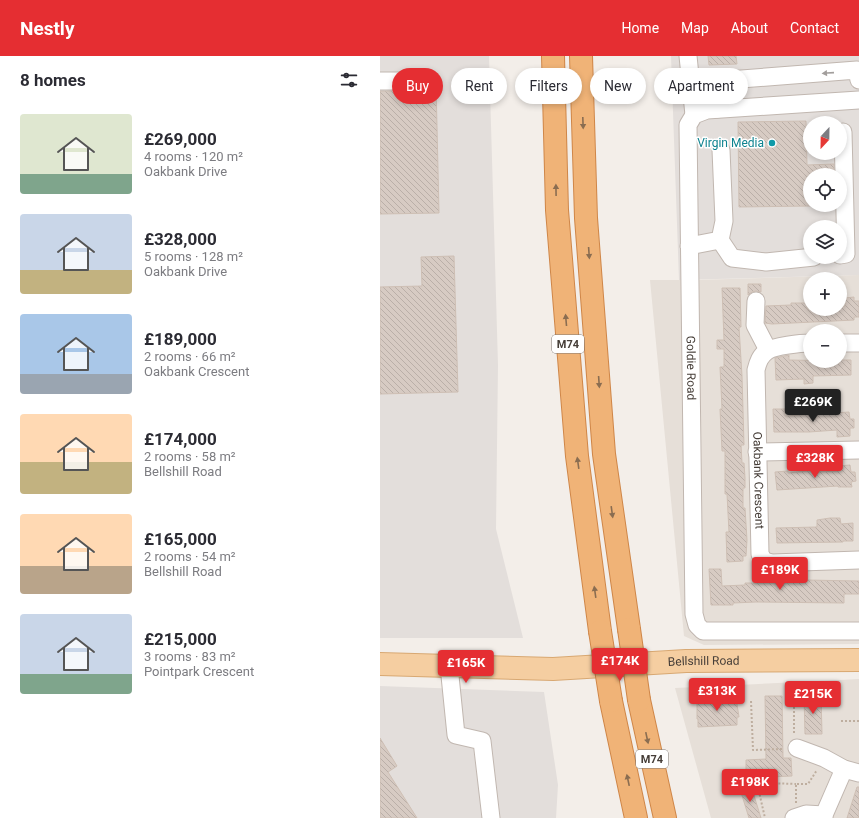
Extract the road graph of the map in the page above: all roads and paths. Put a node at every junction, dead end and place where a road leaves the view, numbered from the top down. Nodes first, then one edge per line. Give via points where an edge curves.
1 (553, 56) edge
2 (581, 56) edge
3 (688, 56) edge
4 (859, 80) edge
5 (380, 81) edge
6 (392, 81) edge
7 (859, 100) edge
8 (717, 109) junction
9 (694, 115) junction
10 (721, 150) dead end
11 (844, 160) edge
12 (845, 220) edge
13 (720, 240) junction
14 (689, 246) junction
15 (803, 258) edge
16 (756, 301) dead end
17 (803, 343) edge
18 (847, 343) edge
19 (859, 343) edge
20 (768, 350) junction
21 (859, 450) edge
22 (757, 452) junction
23 (859, 560) edge
24 (859, 631) edge
25 (859, 660) edge
26 (380, 664) edge
27 (449, 666) junction
28 (751, 701) dead end
29 (794, 703) dead end
30 (841, 721) dead end
31 (859, 721) edge
32 (796, 748) junction
33 (824, 758) junction
34 (852, 771) edge
35 (757, 783) junction
36 (796, 784) junction
37 (723, 789) dead end
38 (824, 816) edge
39 (491, 818) edge
40 (636, 818) edge
41 (665, 818) edge
42 (765, 818) edge
43 (795, 818) edge

40 -> 1 highway, M74, bridge via 611,701 576,448 557,210
2 -> 41 highway, M74, bridge via 586,218 604,454 639,700
3 - 9 street
4 -> 8 street via 857,70 715,81
5 - 6 street
7 - 8 street
8 - 9 street
9 - 14 street, Goldie Road via 688,126
10 - 13 street via 724,221
11 - 12 street
13 - 14 street
13 - 15 street via 732,258 766,262
14 - 24 street, Goldie Road via 694,614 697,625 704,631
16 - 20 street via 755,325
17 - 20 street
18 - 19 street
20 - 22 street, Oakbank Crescent via 760,359 756,370
21 - 22 street
22 - 23 street, Oakbank Crescent via 760,554 764,561 772,563
25 - 27 main road, Bellshill Road via 686,661 553,669
26 - 27 main road, Bellshill Road
27 - 39 street via 456,735 482,741
28 - 32 path via 753,750
29 - 32 path
30 - 31 path
32 - 33 street
33 - 34 street
33 - 36 path via 808,784
34 - 38 street
35 - 36 path
35 - 37 path
35 - 42 path
36 - 43 path
38 - 43 street via 806,814

